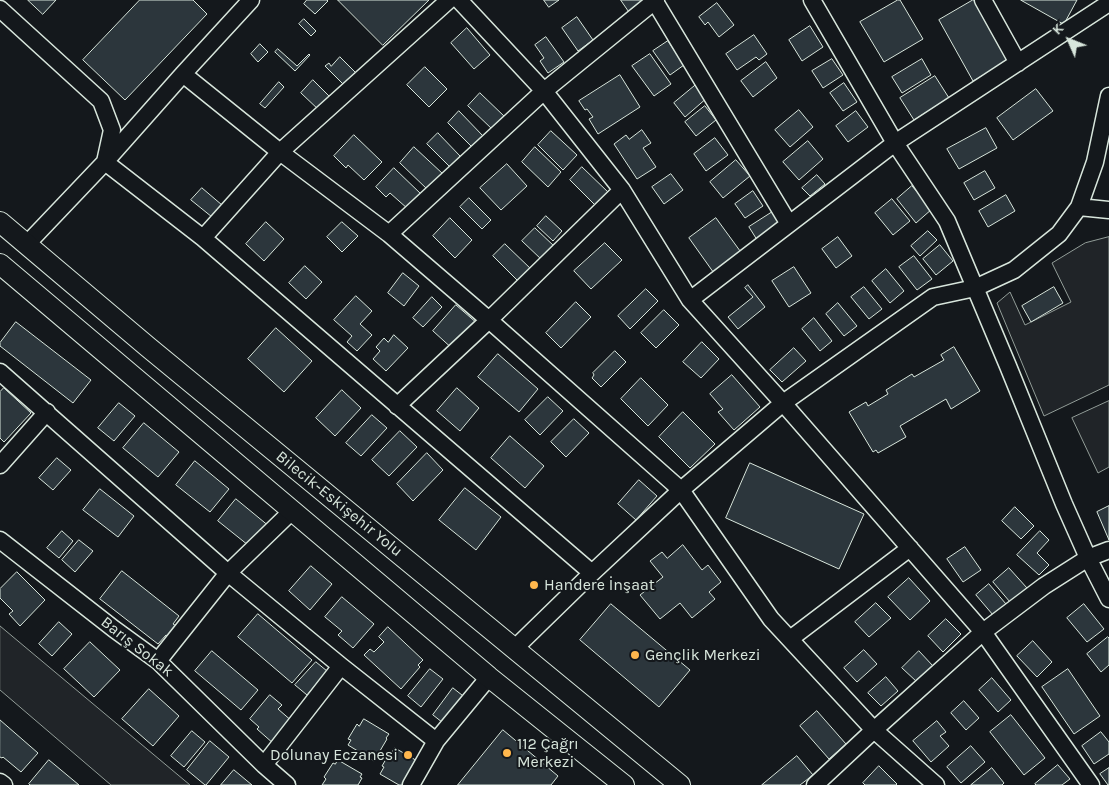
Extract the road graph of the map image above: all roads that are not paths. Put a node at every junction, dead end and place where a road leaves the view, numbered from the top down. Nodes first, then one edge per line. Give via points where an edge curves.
1 (251, 0) edge
2 (449, 0) edge
3 (460, 0) edge
4 (655, 0) edge
5 (812, 0) edge
6 (983, 0) edge
7 (1109, 3) edge
8 (0, 9) edge
9 (1018, 63) junction
10 (183, 74) junction
11 (544, 91) junction
12 (1109, 96) edge
13 (895, 143) junction
14 (280, 152) junction
15 (105, 162) junction
16 (622, 190) junction
17 (1079, 207) junction
18 (1109, 210) edge
19 (0, 222) edge
20 (789, 224) junction
21 (388, 234) junction
22 (204, 238) junction
23 (27, 244) junction
24 (0, 264) edge
25 (974, 288) junction
26 (690, 300) junction
27 (489, 320) junction
28 (0, 372) edge
29 (783, 403) junction
30 (397, 406) junction
31 (47, 412) junction
32 (0, 465) edge
33 (681, 490) junction
34 (293, 510) junction
35 (0, 540) edge
36 (910, 548) junction
37 (1109, 550) edge
38 (1088, 558) junction
39 (228, 573) junction
40 (592, 573) junction
41 (1109, 599) edge
42 (983, 632) junction
43 (790, 639) junction
44 (514, 648) junction
45 (158, 661) junction
46 (341, 666) junction
47 (489, 677) junction
48 (874, 730) junction
49 (436, 741) junction
50 (264, 765) junction
51 (0, 782) edge
52 (4, 785) edge
53 (287, 785) edge
54 (411, 785) edge
55 (624, 785) edge
56 (680, 785) edge
57 (815, 785) edge
58 (936, 785) edge
59 (1091, 785) edge

1 - 10 street
2 - 14 street
3 - 11 street
4 - 11 street
4 - 20 street
5 - 13 street
6 - 9 street
7 - 9 street
8 - 15 street via 101,100 112,130
9 - 13 street
10 - 14 street
10 - 15 street
11 - 16 street
11 - 21 street
12 - 17 street via 1096,162
13 - 20 street
13 - 25 street via 947,221
14 - 21 street
14 - 22 street
15 - 22 street
15 - 23 street
16 - 26 street
16 - 27 street
17 - 18 street
17 - 25 street via 1059,234 1014,270
19 - 23 main road, Bilecik-Eskişehir Yolu
20 - 26 street
21 - 27 street
22 - 30 street
23 - 44 main road, Bilecik-Eskişehir Yolu via 148,348
24 - 34 main road, Bilecik-Eskişehir Yolu
25 - 29 street via 934,297
25 - 38 street
26 - 29 street
27 - 30 street
27 - 33 street
28 - 31 street
29 - 33 street
29 - 36 street
30 - 40 street
31 - 32 street
31 - 39 street
33 - 40 street
33 - 43 street via 771,619
34 - 39 street
34 - 47 main road, Bilecik-Eskişehir Yolu
35 - 45 street, Barış Sokak
36 - 42 street
36 - 43 street
37 - 38 street
38 - 41 street
38 - 42 street
39 - 45 street
39 - 46 street
40 - 44 street
42 - 48 street
42 - 59 street
43 - 48 street
44 - 56 main road, Bilecik-Eskişehir Yolu
45 - 50 street, Barış Sokak
46 - 49 street
46 - 50 street
47 - 49 street
47 - 55 main road, Bilecik-Eskişehir Yolu
48 - 57 street
48 - 58 street
49 - 54 street
50 - 53 street, Barış Sokak
51 - 52 street

